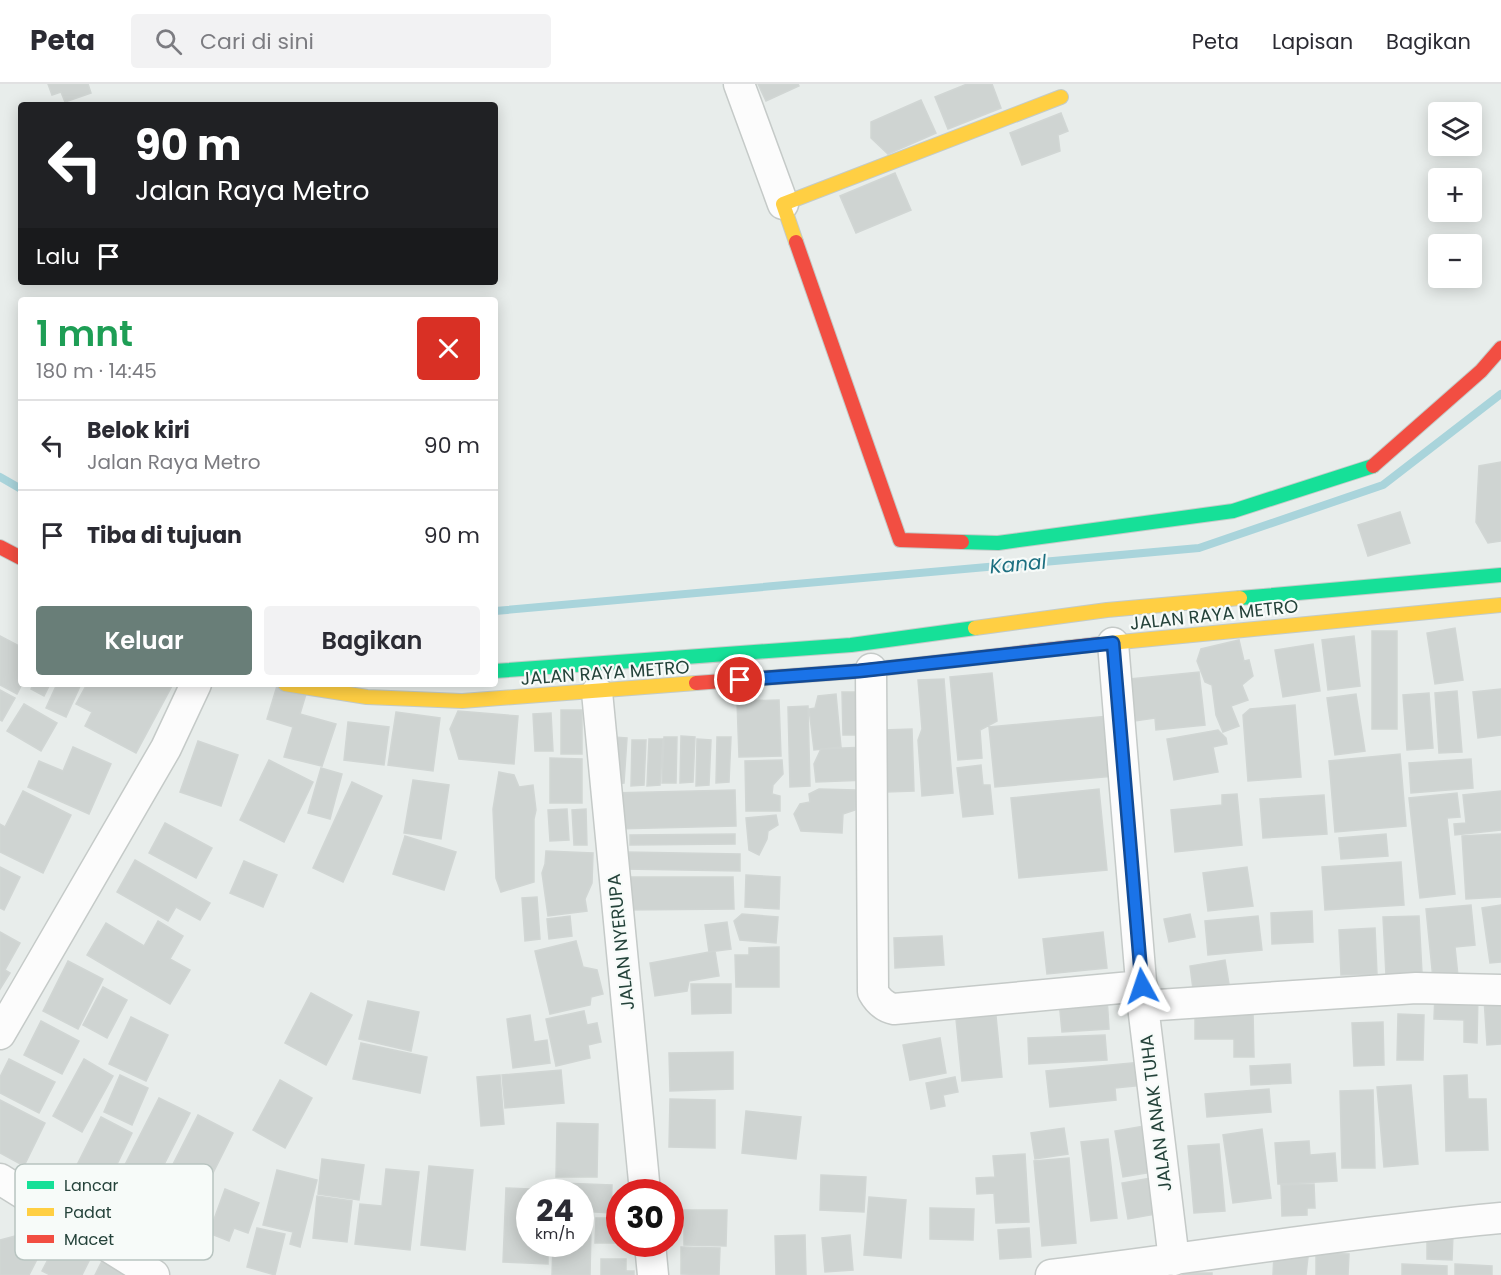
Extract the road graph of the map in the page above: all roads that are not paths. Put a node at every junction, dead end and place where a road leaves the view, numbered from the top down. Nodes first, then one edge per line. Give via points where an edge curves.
1 (739, 84) edge
2 (1061, 97) dead end
3 (783, 204) junction
4 (1501, 348) edge
5 (0, 547) edge
6 (18, 556) edge
7 (1501, 575) edge
8 (1501, 605) edge
9 (1113, 643) junction
10 (871, 669) junction
11 (498, 671) edge
12 (195, 687) edge
13 (304, 687) edge
14 (597, 692) junction
15 (1501, 990) edge
16 (1143, 996) junction
17 (0, 1034) edge
18 (0, 1179) edge
19 (644, 1179) edge
20 (15, 1188) edge
21 (1501, 1218) edge
22 (651, 1257) edge
23 (130, 1260) edge
24 (1174, 1260) junction
25 (154, 1275) edge
26 (653, 1275) edge
27 (1051, 1275) edge

1 - 3 street
2 - 3 main road
3 - 4 main road via 900,540 998,543 1233,511 1370,468 1481,371
5 - 6 main road
7 - 11 main road via 1107,610 851,645
8 - 9 main road, JALAN RAYA METRO
9 - 10 main road, JALAN RAYA METRO
9 - 16 street, JALAN ANAK TUHA
10 - 14 main road, JALAN RAYA METRO
10 - 16 street via 876,998 894,1009
12 - 17 street via 166,747
13 - 14 main road, JALAN RAYA METRO via 367,697 462,701
14 - 19 street, JALAN NYERUPA
15 - 16 street via 1416,988
16 - 24 street, JALAN ANAK TUHA
18 - 20 street
21 - 24 street
22 - 26 street
23 - 25 street
24 - 27 street

